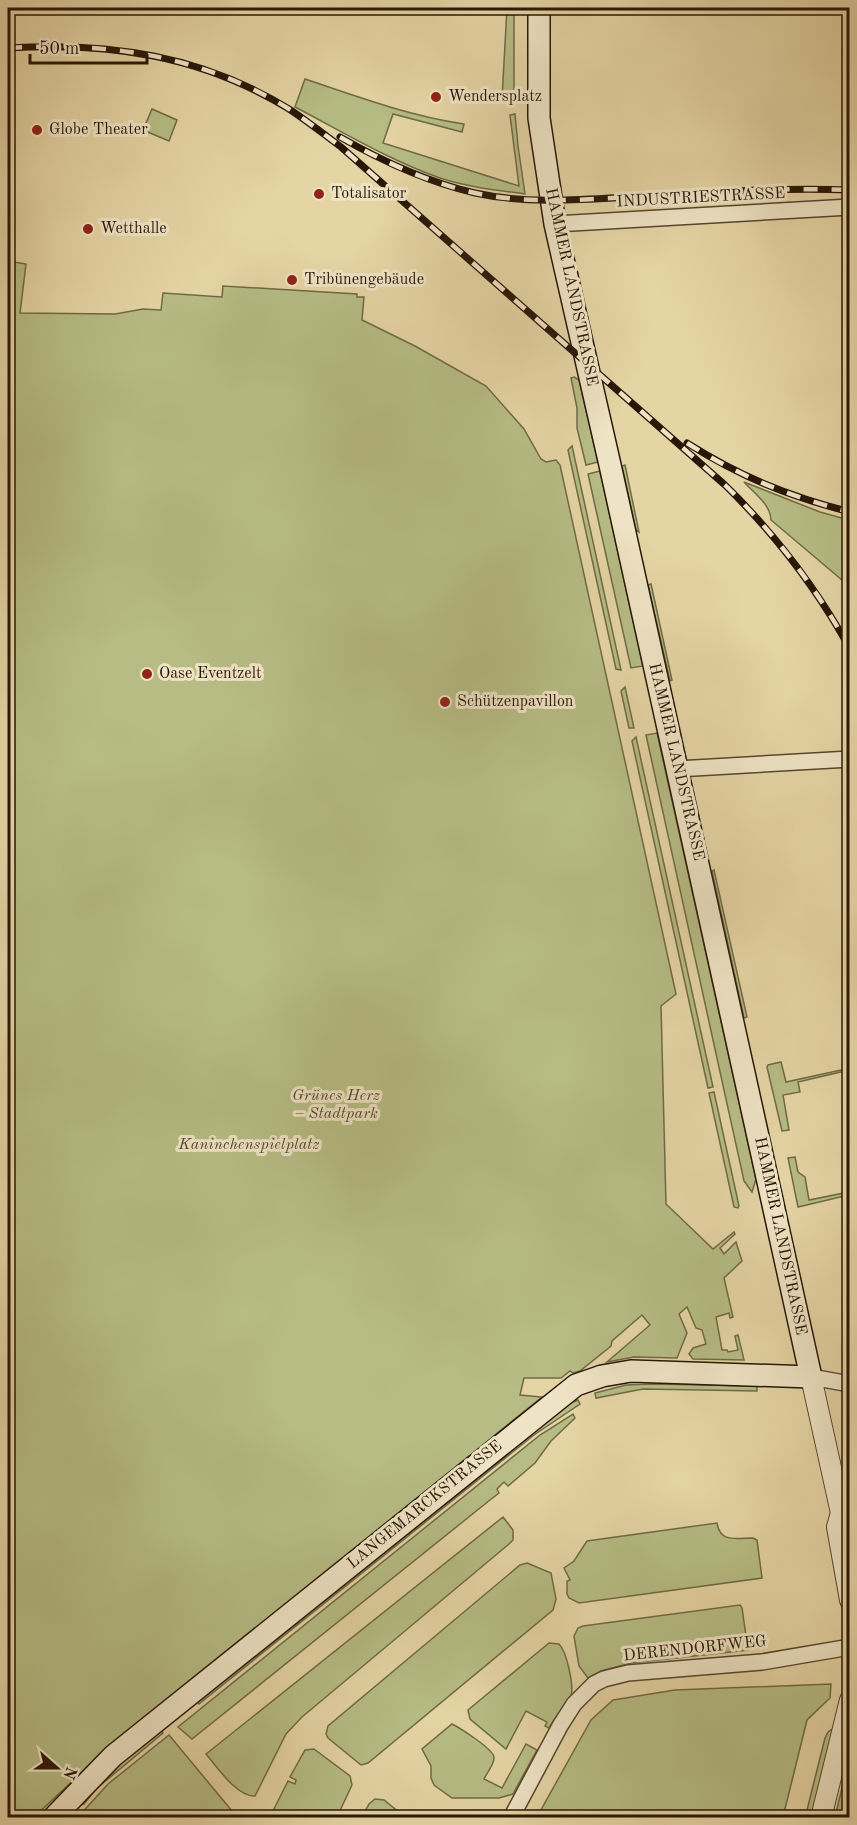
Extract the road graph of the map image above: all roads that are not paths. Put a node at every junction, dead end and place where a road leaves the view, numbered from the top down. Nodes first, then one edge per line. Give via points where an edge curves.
1 (539, 8) edge
2 (849, 207) edge
3 (555, 224) junction
4 (849, 759) edge
5 (677, 769) junction
6 (811, 1377) junction
7 (849, 1384) edge
8 (845, 1518) edge
9 (849, 1600) edge
10 (849, 1647) edge
11 (849, 1700) edge
12 (93, 1776) junction
13 (53, 1818) edge
14 (62, 1818) edge
15 (511, 1818) edge
16 (821, 1818) edge

1 - 3 main road, HAMMER LANDSTRASSE via 539,118
2 - 3 street, INDUSTRIESTRASSE
3 - 5 main road, HAMMER LANDSTRASSE
4 - 5 street
5 - 6 main road, HAMMER LANDSTRASSE
6 - 7 street
6 - 8 street, HAMMER LANDSTRASSE
6 - 12 main road, LANGEMARCKSTRASSE via 631,1371 576,1385 112,1756
8 - 9 street, HAMMER LANDSTRASSE via 837,1527
10 - 15 street, DERENDORFWEG via 762,1662 628,1673 594,1684 560,1726
11 - 16 street
12 - 13 main road, LANGEMARCKSTRASSE
12 - 14 main road, LANGEMARCKSTRASSE

